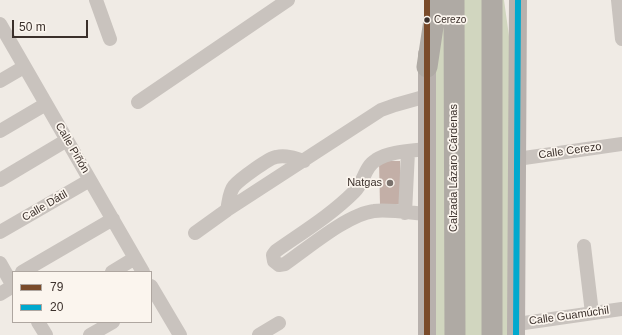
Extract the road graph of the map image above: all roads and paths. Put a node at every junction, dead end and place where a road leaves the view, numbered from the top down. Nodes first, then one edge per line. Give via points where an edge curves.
1 (96, 0) edge
2 (288, 0) edge
3 (427, 0) edge
4 (437, 0) edge
5 (454, 0) edge
6 (492, 0) edge
7 (518, 0) edge
8 (618, 0) edge
9 (1, 28) edge
10 (110, 39) dead end
11 (622, 39) edge
12 (24, 67) junction
13 (427, 67) junction
14 (0, 81) edge
15 (427, 96) junction
16 (138, 102) dead end
17 (46, 104) junction
18 (0, 131) edge
19 (67, 140) junction
20 (622, 144) edge
21 (427, 149) junction
22 (408, 152) junction
23 (517, 159) junction
24 (304, 161) junction
25 (0, 180) edge
26 (90, 180) junction
27 (341, 205) junction
28 (227, 210) junction
29 (405, 212) junction
30 (427, 214) junction
31 (113, 219) junction
32 (350, 219) junction
33 (316, 222) junction
34 (0, 232) edge
35 (195, 233) dead end
36 (325, 236) junction
37 (584, 246) dead end
38 (135, 258) junction
39 (0, 263) edge
40 (24, 271) edge
41 (114, 271) edge
42 (142, 271) edge
43 (12, 283) edge
44 (0, 294) edge
45 (153, 294) edge
46 (622, 309) edge
47 (592, 313) junction
48 (32, 323) edge
49 (39, 323) edge
50 (111, 323) edge
51 (279, 323) dead end
52 (517, 329) edge
53 (178, 334) edge
54 (38, 335) edge
55 (46, 335) edge
56 (90, 335) edge
57 (259, 335) edge
58 (427, 335) edge
59 (455, 335) edge
60 (492, 335) edge

1 - 10 street
2 - 16 street
3 - 13 main road
4 - 13 highway
5 - 59 highway, Calzada Lázaro Cárdenas
6 - 60 highway
7 - 23 main road
8 - 11 street
9 - 12 street, Calle Piñón
12 - 14 street
12 - 17 street, Calle Piñón
13 - 15 main road
15 - 21 main road
15 - 24 street via 381,110
17 - 18 street
17 - 19 street, Calle Piñón
19 - 25 street
19 - 26 street, Calle Piñón
20 - 23 street, Calle Cerezo
21 - 22 street
21 - 30 main road
22 - 27 street via 385,155 376,160 368,167 357,189
22 - 29 street
23 - 52 main road
24 - 28 street
24 - 28 street via 275,157 234,186
26 - 31 street, Calle Piñón
26 - 34 street, Calle Dátil
27 - 32 street
27 - 33 street
28 - 35 street
29 - 30 street
29 - 32 street via 376,210
30 - 58 main road
31 - 38 street, Calle Piñón
31 - 40 street
32 - 36 street
33 - 36 street
33 - 36 street via 276,251 273,255 274,261 279,265 285,264
37 - 47 street
38 - 41 street
38 - 42 street, Calle Piñón
39 - 43 street
43 - 44 street
45 - 53 street
46 - 47 street, Calle Guamúchil
47 - 52 street, Calle Guamúchil
48 - 54 street
49 - 55 street
50 - 56 street
51 - 57 street

